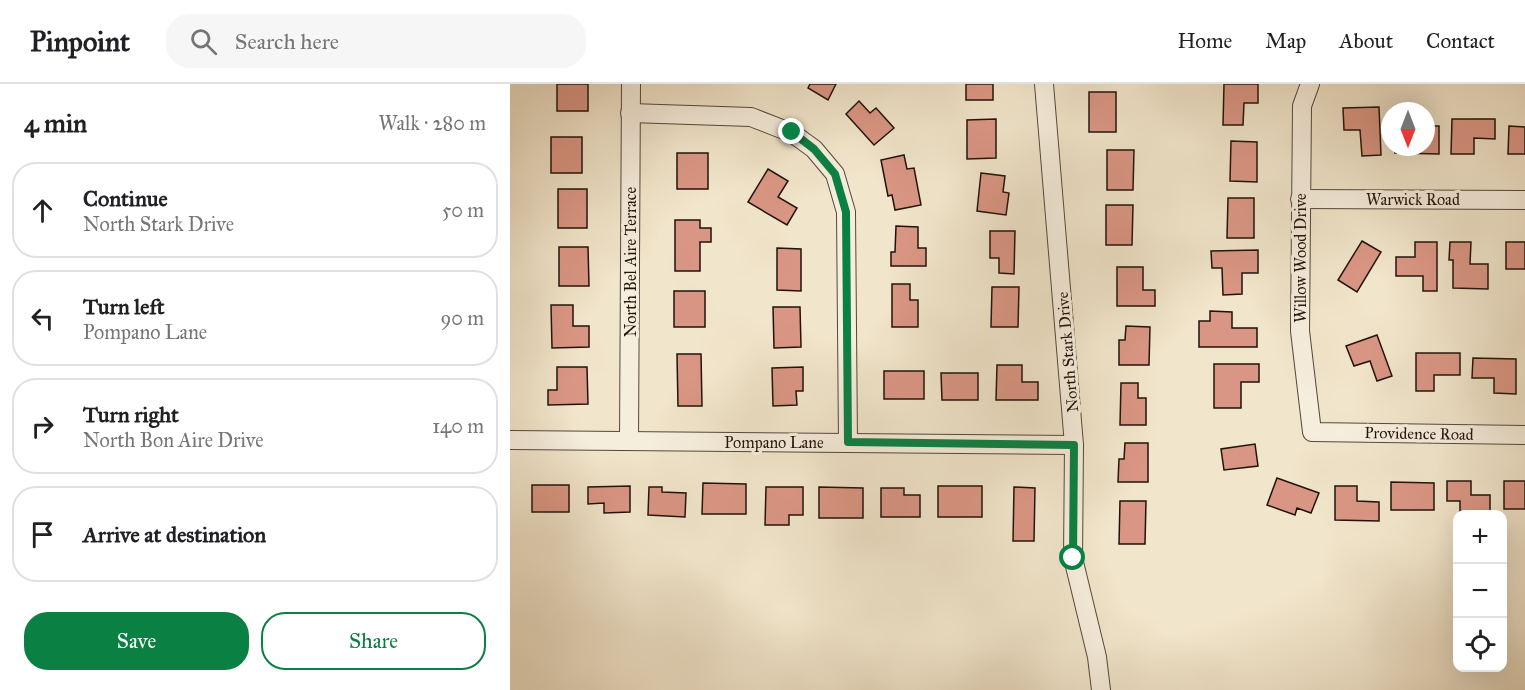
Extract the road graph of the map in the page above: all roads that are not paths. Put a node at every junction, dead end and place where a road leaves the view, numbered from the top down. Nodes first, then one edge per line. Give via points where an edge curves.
1 (631, 84) edge
2 (1044, 84) edge
3 (1310, 84) edge
4 (630, 113) junction
5 (1300, 199) junction
6 (1525, 200) edge
7 (1312, 432) joint
8 (1525, 435) edge
9 (510, 440) edge
10 (629, 440) junction
11 (848, 442) junction
12 (1074, 445) junction
13 (1101, 690) edge

1 - 4 street, North Bel Aire Terrace
2 - 12 street, North Stark Drive
3 - 5 street, Willow Wood Drive via 1302,106
4 - 10 street, North Bel Aire Terrace
4 - 11 street via 751,117 792,132 814,149 835,174 846,212
5 - 6 street, Warwick Road
5 - 7 street, Willow Wood Drive via 1300,331
7 - 8 street, Providence Road
9 - 10 street, Pompano Lane
10 - 11 street, Pompano Lane
11 - 12 street, Pompano Lane
12 - 13 street, North Stark Drive via 1073,558

